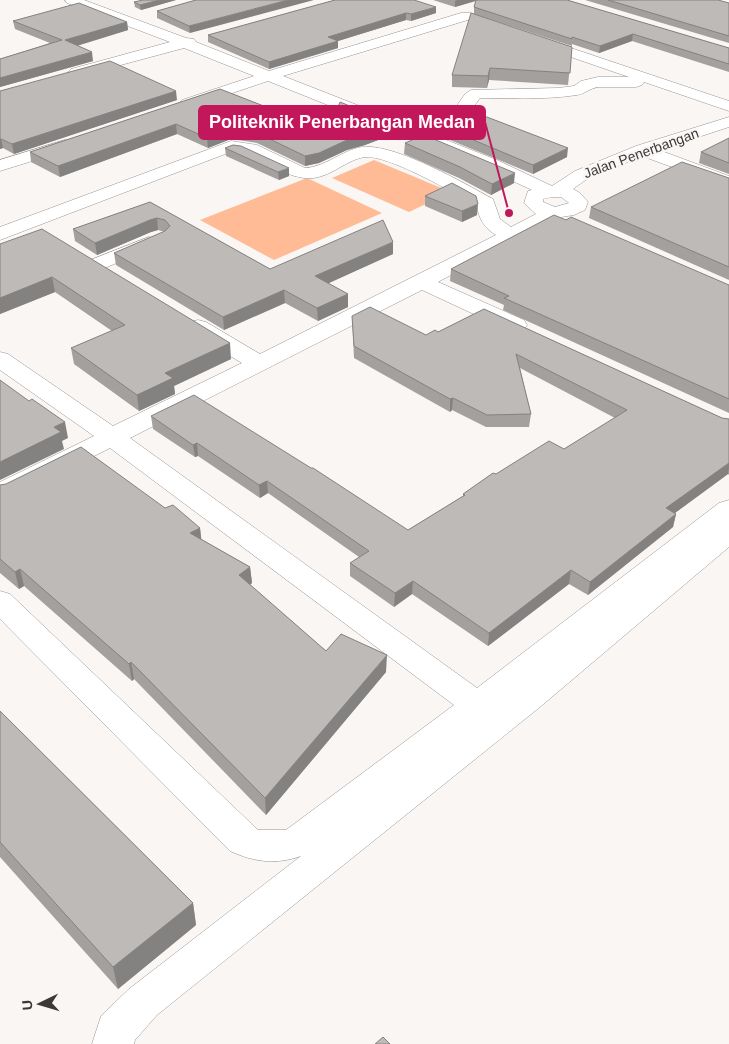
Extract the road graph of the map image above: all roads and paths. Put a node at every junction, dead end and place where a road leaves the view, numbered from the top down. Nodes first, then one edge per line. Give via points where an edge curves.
1 (72, 0) edge
2 (439, 8) dead end
3 (152, 13) dead end
4 (466, 16) junction
5 (123, 21) junction
6 (484, 22) edge
7 (521, 35) edge
8 (204, 37) dead end
9 (185, 43) junction
10 (63, 75) edge
11 (268, 76) junction
12 (660, 83) junction
13 (729, 106) edge
14 (177, 107) edge
15 (729, 122) edge
16 (427, 139) junction
17 (76, 141) edge
18 (642, 150) junction
19 (0, 166) edge
20 (729, 182) edge
21 (553, 201) junction
22 (28, 223) junction
23 (581, 224) edge
24 (0, 234) edge
25 (512, 234) junction
26 (159, 238) edge
27 (53, 239) edge
28 (95, 265) edge
29 (422, 282) junction
30 (181, 317) edge
31 (539, 336) edge
32 (0, 359) edge
33 (258, 363) junction
34 (112, 438) junction
35 (0, 493) edge
36 (729, 509) edge
37 (729, 532) edge
38 (0, 601) edge
39 (477, 705) junction
40 (113, 1044) edge

1 - 5 street
2 - 4 street
3 - 5 street
4 - 6 street
4 - 11 street
5 - 9 street
7 - 12 street
8 - 9 street
9 - 10 street
9 - 11 street
11 - 14 street
11 - 16 street
12 - 13 street
12 - 16 street via 598,82 579,90 558,93 477,93 468,99 459,116 446,128
15 - 18 street, Jalan Penerbangan
16 - 21 street via 491,164
17 - 19 street
18 - 20 street
18 - 21 street, Jalan Penerbangan via 581,176
21 - 23 street
21 - 25 street, Jalan Penerbangan via 539,220
22 - 24 street
22 - 25 street via 238,145 309,173 355,154 377,152 486,203 487,217 491,222
22 - 27 street
25 - 29 street, Jalan Penerbangan
26 - 28 street
29 - 31 street
29 - 33 street, Jalan Penerbangan
30 - 33 street
32 - 34 street
33 - 34 street, Jalan Penerbangan
34 - 35 street, Jalan Penerbangan
34 - 39 street
36 - 39 street
37 - 40 street via 529,698 143,1002 116,1030
38 - 39 street via 243,840 252,845 272,848 295,843

